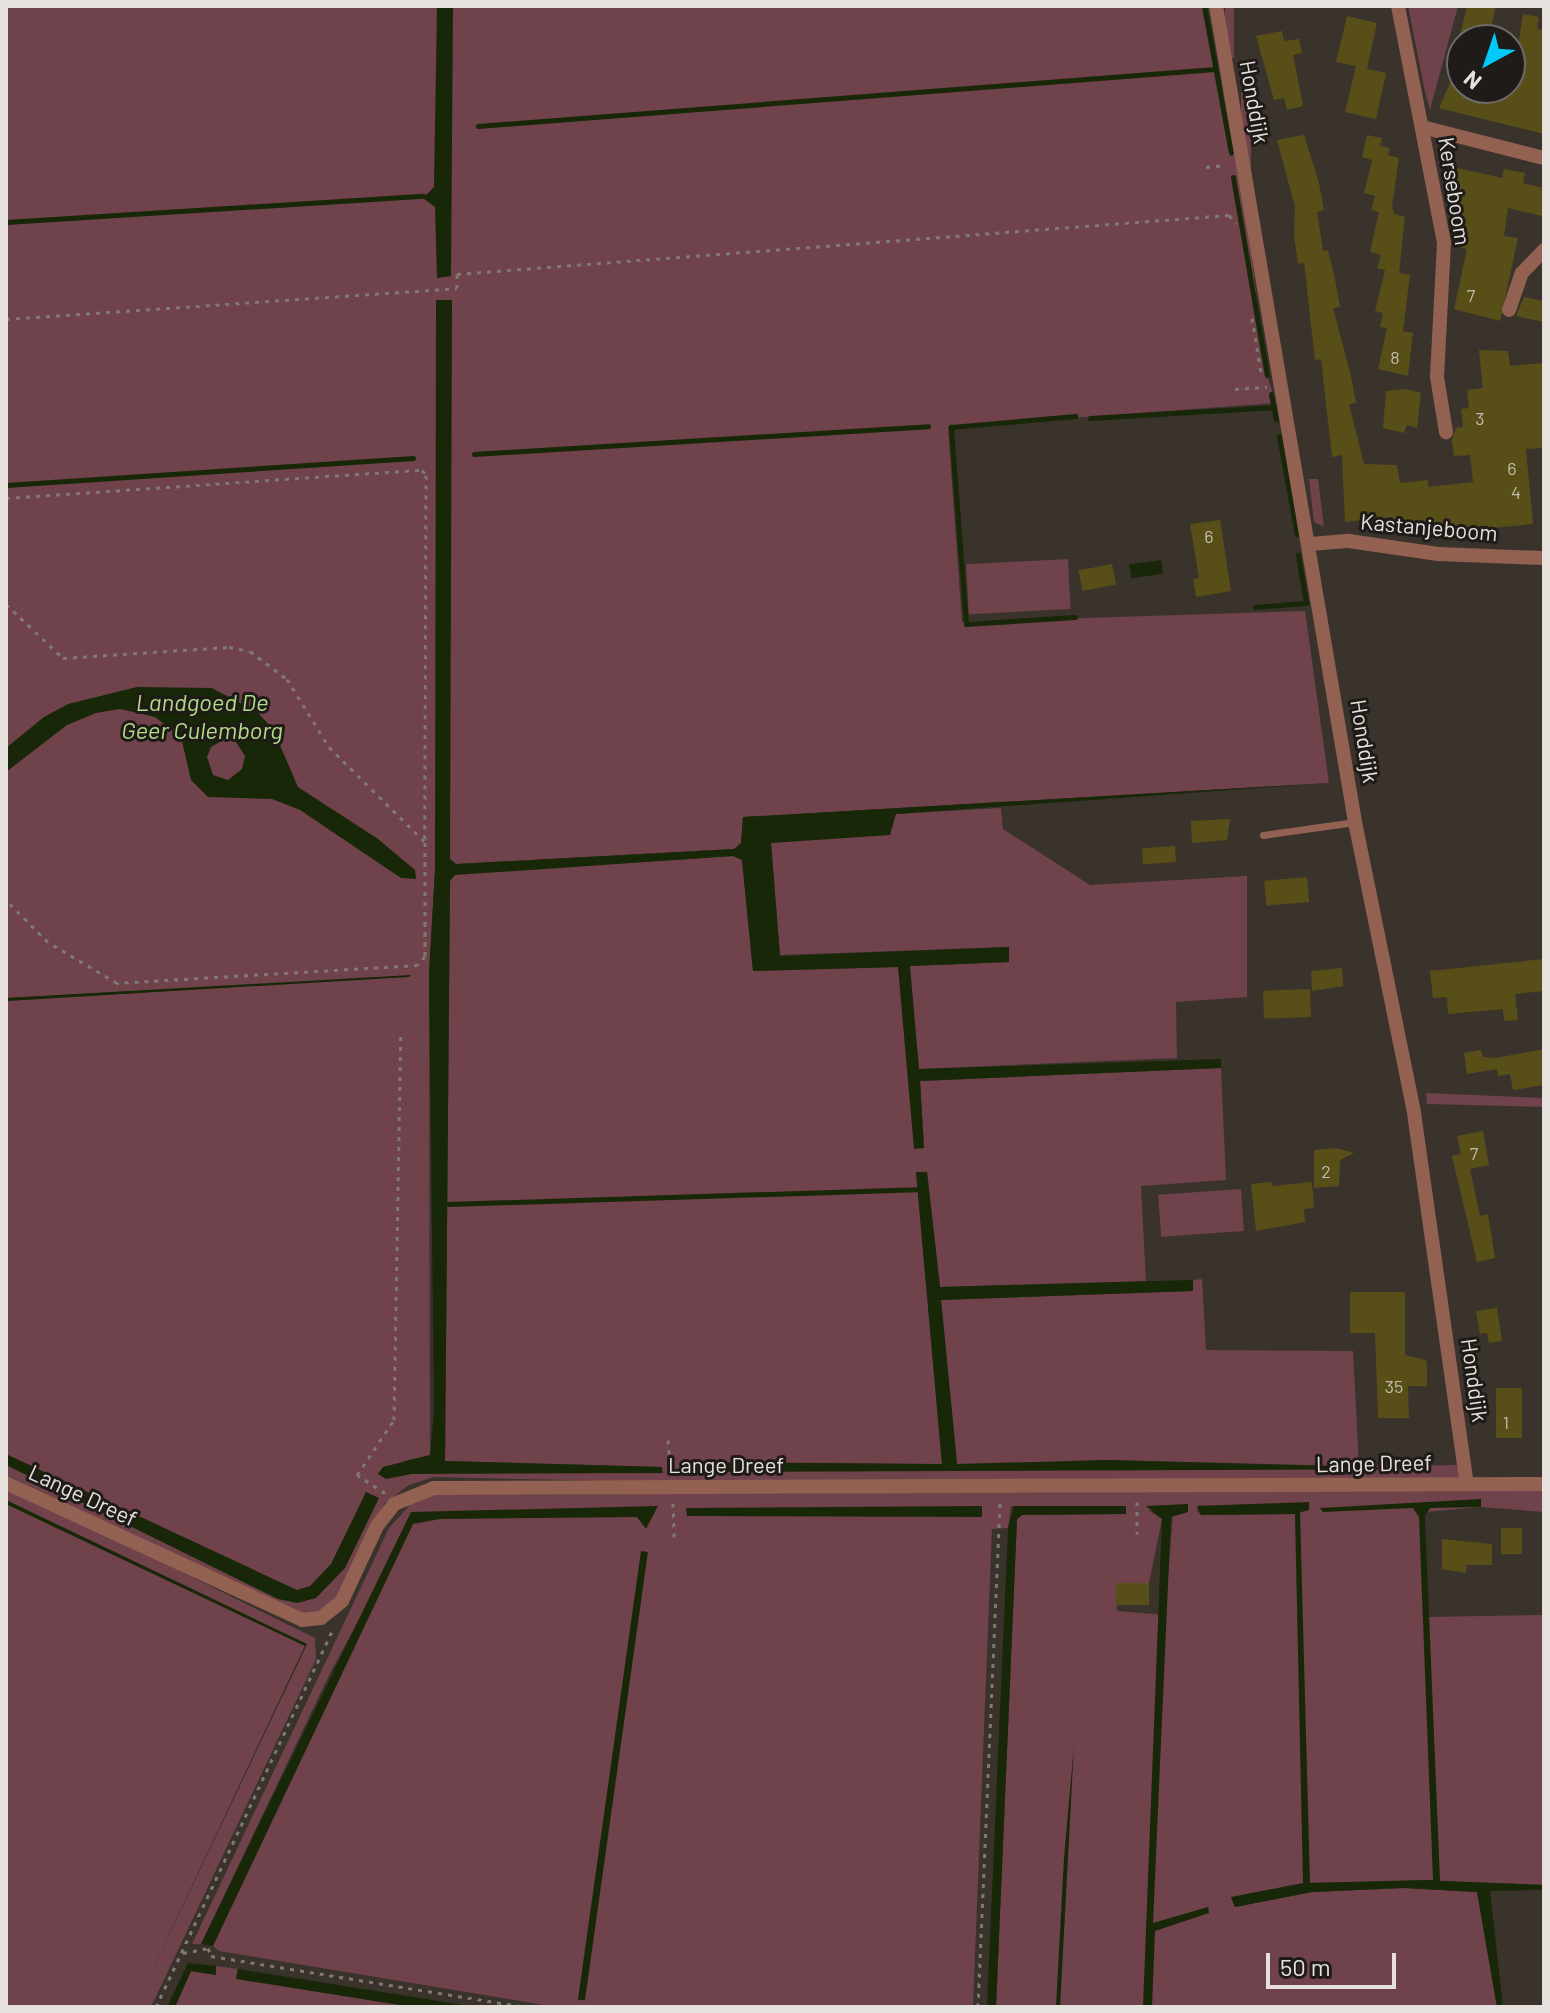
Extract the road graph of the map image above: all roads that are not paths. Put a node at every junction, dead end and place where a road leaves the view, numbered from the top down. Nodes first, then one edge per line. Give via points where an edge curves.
1 (1216, 6) edge
2 (1398, 6) edge
3 (1422, 127) junction
4 (1544, 158) edge
5 (1544, 250) edge
6 (1509, 310) dead end
7 (1446, 432) dead end
8 (1311, 544) junction
9 (1544, 558) edge
10 (1355, 822) junction
11 (1263, 835) dead end
12 (6, 1483) edge
13 (1467, 1484) junction
14 (1544, 1484) edge

1 - 8 street, Honddijk
2 - 3 street, Kerseboom
3 - 4 street
3 - 7 street, Kerseboom via 1444,243 1437,377
5 - 6 street via 1522,273
8 - 9 street, Kastanjeboom via 1349,541 1438,554
8 - 10 street, Honddijk
10 - 11 lane
10 - 13 street, Honddijk via 1414,1113
12 - 13 street, Lange Dreef via 302,1620 321,1618 342,1601 377,1526 399,1501 434,1488
13 - 14 street, Lange Dreef

